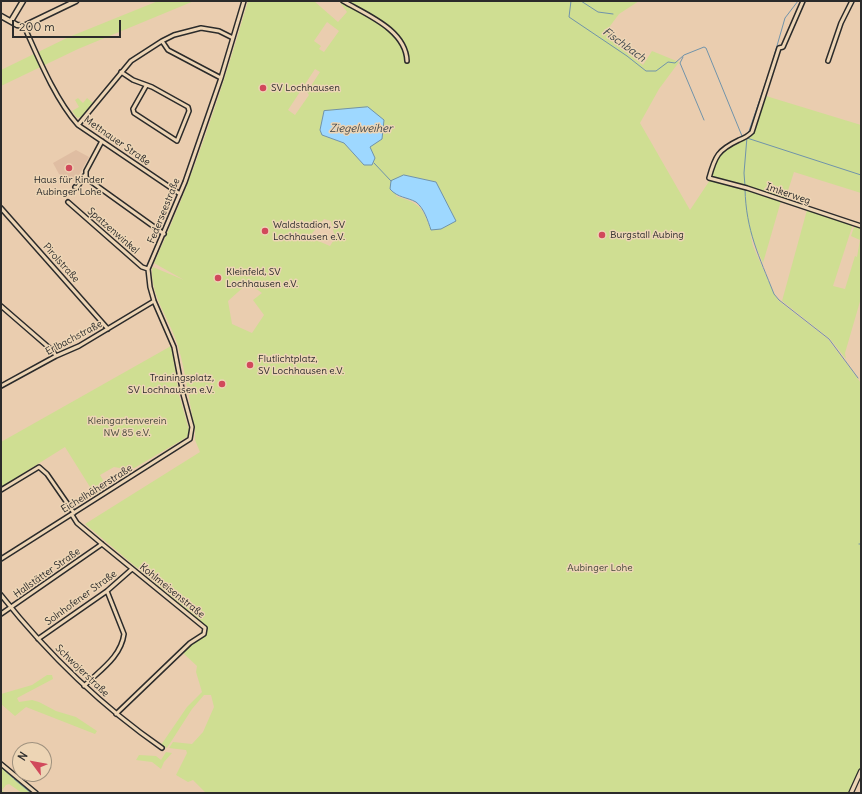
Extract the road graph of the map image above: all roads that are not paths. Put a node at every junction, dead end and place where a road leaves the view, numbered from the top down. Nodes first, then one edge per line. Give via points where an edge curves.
1 (23, 1) edge
2 (76, 1) edge
3 (244, 1) edge
4 (344, 1) edge
5 (803, 1) edge
6 (852, 1) edge
7 (1, 16) edge
8 (11, 21) junction
9 (24, 26) junction
10 (233, 38) junction
11 (162, 41) junction
12 (407, 61) dead end
13 (828, 61) dead end
14 (121, 72) junction
15 (221, 78) junction
16 (146, 86) junction
17 (78, 125) junction
18 (102, 141) junction
19 (85, 175) junction
20 (75, 187) dead end
21 (180, 194) junction
22 (68, 202) dead end
23 (1, 208) edge
24 (861, 226) edge
25 (164, 234) junction
26 (148, 269) junction
27 (154, 301) junction
28 (1, 306) edge
29 (108, 329) junction
30 (56, 356) junction
31 (1, 386) edge
32 (1, 490) edge
33 (73, 514) junction
34 (102, 544) junction
35 (1, 559) edge
36 (132, 569) junction
37 (107, 591) junction
38 (1, 595) edge
39 (11, 607) junction
40 (1, 614) edge
41 (38, 639) junction
42 (84, 686) junction
43 (116, 714) junction
44 (162, 748) dead end
45 (1, 764) edge
46 (861, 771) edge
47 (36, 793) edge
48 (851, 793) edge

1 - 8 main road
2 - 9 main road
3 - 10 street, Federseestraße
4 - 12 street via 396,34 405,46
5 - 24 street, Imkerweg via 783,47 779,48 749,136 726,146 718,154 709,178
6 - 13 street via 841,23
7 - 8 main road
8 - 9 main road
9 - 17 street, Mettnauer Straße via 52,84
10 - 11 street via 219,31 201,28 181,32
10 - 15 street, Federseestraße
11 - 14 street via 139,54
11 - 15 street via 168,50
14 - 16 street
14 - 17 street
15 - 21 street, Federseestraße
16 - 16 street via 189,109 178,141 134,113 133,109
17 - 18 street, Mettnauer Straße
18 - 19 street
18 - 21 street, Mettnauer Straße
19 - 20 street via 77,188
19 - 25 street via 89,181
21 - 25 street, Federseestraße
22 - 26 street, Spatzenwinkel via 142,267
23 - 29 street, Pirolstraße
25 - 26 street, Federseestraße
26 - 27 street
27 - 29 street, Erlbachstraße
27 - 33 street, Eichelhäherstraße via 171,337 192,433 186,442
28 - 30 street
29 - 30 street, Erlbachstraße
30 - 31 street, Erlbachstraße
32 - 33 street, Kohlmeisenstraße via 39,467 47,474
33 - 34 street, Kohlmeisenstraße via 77,523
33 - 35 street, Eichelhäherstraße
34 - 36 street, Kohlmeisenstraße
34 - 39 street, Hallstätter Straße
36 - 37 street, Solnhofener Straße
36 - 43 street, Kohlmeisenstraße via 205,628 205,631
37 - 41 street, Solnhofener Straße
37 - 42 street via 124,634 123,641 118,653
38 - 39 street, Schwojerstraße
39 - 40 street, Hallstätter Straße
39 - 41 street, Schwojerstraße
41 - 42 street, Schwojerstraße
42 - 43 street, Schwojerstraße
43 - 44 street, Schwojerstraße
45 - 47 street
46 - 48 street

